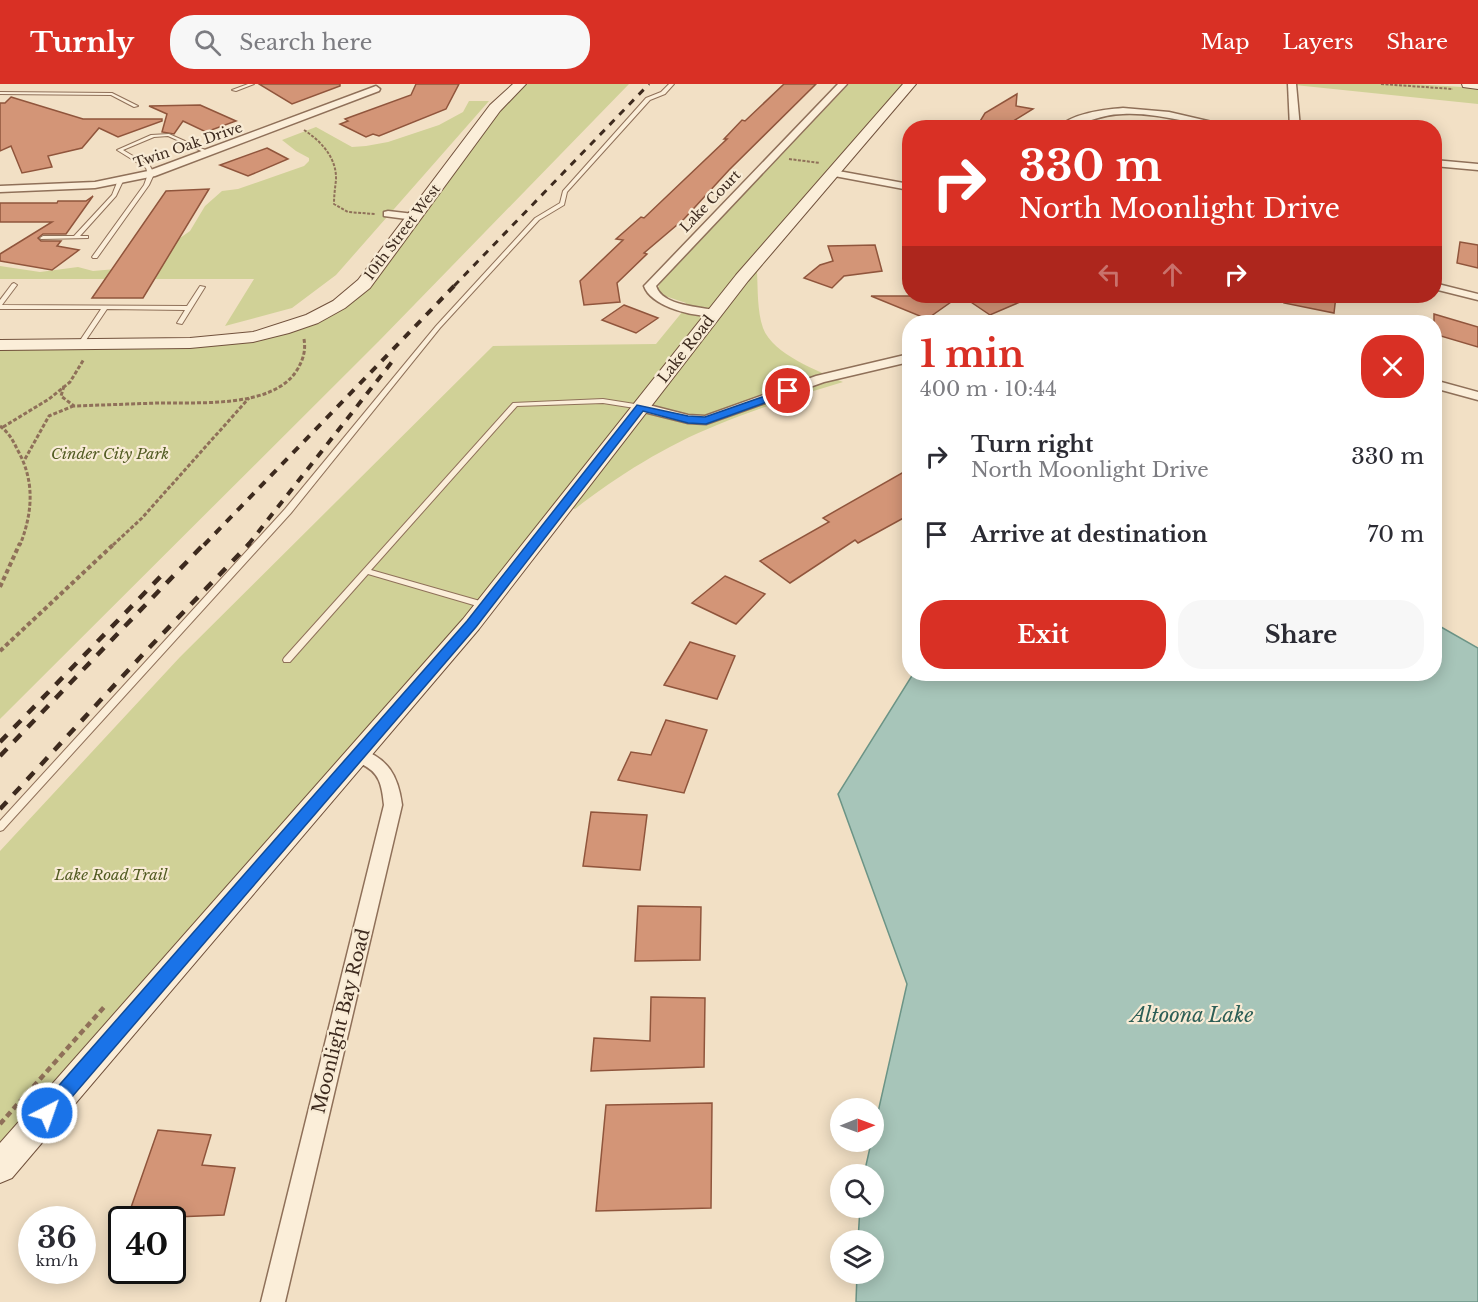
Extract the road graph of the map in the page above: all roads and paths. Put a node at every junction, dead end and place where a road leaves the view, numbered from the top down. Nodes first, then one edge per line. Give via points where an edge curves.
1 (252, 84) edge
2 (520, 84) edge
3 (672, 84) edge
4 (843, 84) edge
5 (910, 84) edge
6 (1292, 84) edge
7 (1381, 84) edge
8 (1478, 85) edge
9 (1462, 87) edge
10 (376, 89) dead end
11 (234, 90) dead end
12 (0, 93) edge
13 (136, 105) dead end
14 (1077, 120) edge
15 (1190, 120) edge
16 (1295, 120) edge
17 (291, 123) junction
18 (302, 128) joint
19 (210, 153) junction
20 (773, 157) junction
21 (1442, 164) edge
22 (1478, 167) edge
23 (836, 170) junction
24 (151, 174) junction
25 (120, 181) junction
26 (902, 185) edge
27 (0, 189) edge
28 (388, 214) joint
29 (414, 217) junction
30 (76, 237) junction
31 (86, 237) dead end
32 (43, 238) dead end
33 (95, 257) dead end
34 (14, 285) dead end
35 (202, 286) dead end
36 (1442, 288) edge
37 (1478, 297) edge
38 (0, 305) edge
39 (105, 308) junction
40 (190, 308) junction
41 (714, 313) junction
42 (180, 324) dead end
43 (302, 335) dead end
44 (0, 345) edge
45 (80, 353) junction
46 (902, 360) edge
47 (64, 386) junction
48 (1442, 386) edge
49 (1478, 396) edge
50 (249, 398) junction
51 (74, 406) junction
52 (641, 407) junction
53 (1, 426) edge
54 (25, 459) junction
55 (366, 571) junction
56 (0, 587) edge
57 (486, 606) junction
58 (0, 651) edge
59 (287, 660) dead end
60 (358, 754) junction
61 (0, 827) edge
62 (0, 1167) edge
63 (273, 1302) edge

1 - 11 lane
2 - 29 street, 10th Street West via 495,108
3 - 61 lane via 648,99 565,192 562,204 537,219 438,327 288,511
4 - 20 street, Lake Court
5 - 23 street, Lake Road
6 - 16 street
7 - 9 path
8 - 9 street
10 - 17 street, Twin Oak Drive
12 - 13 lane via 112,94
14 - 15 street via 1118,111
17 - 18 street
17 - 19 street, Twin Oak Drive
18 - 28 path via 318,138 332,162 337,208 362,214
19 - 24 street, Twin Oak Drive
19 - 24 lane via 169,135 153,136 119,150 148,166
20 - 23 path
20 - 41 street, Lake Court via 650,286 658,300
21 - 22 street
23 - 26 street
23 - 41 street, Lake Road
24 - 25 street, Twin Oak Drive
24 - 33 lane
25 - 27 street, Twin Oak Drive
25 - 30 lane via 114,195
28 - 29 street
29 - 45 street, 10th Street West via 356,291 296,325 211,343
30 - 31 lane
30 - 32 lane
34 - 38 lane
35 - 40 lane
36 - 37 street
38 - 39 lane
39 - 40 lane
39 - 45 lane
40 - 42 lane
41 - 52 street, Lake Road
43 - 50 path via 306,350 299,370 282,387
44 - 45 street, 10th Street West
45 - 47 path via 70,381
46 - 52 street via 820,379 706,420
47 - 51 path via 61,396
47 - 53 path
48 - 49 street
50 - 51 path
50 - 58 path via 142,518
51 - 54 path via 49,416
52 - 55 lane via 603,401 515,404
52 - 57 street, Lake Road
53 - 54 path
54 - 56 path via 33,502 20,549
55 - 57 lane
55 - 59 lane
57 - 60 street, Lake Road
60 - 62 street, Lake Road
60 - 63 street, Moonlight Bay Road via 377,763 390,781 393,805

